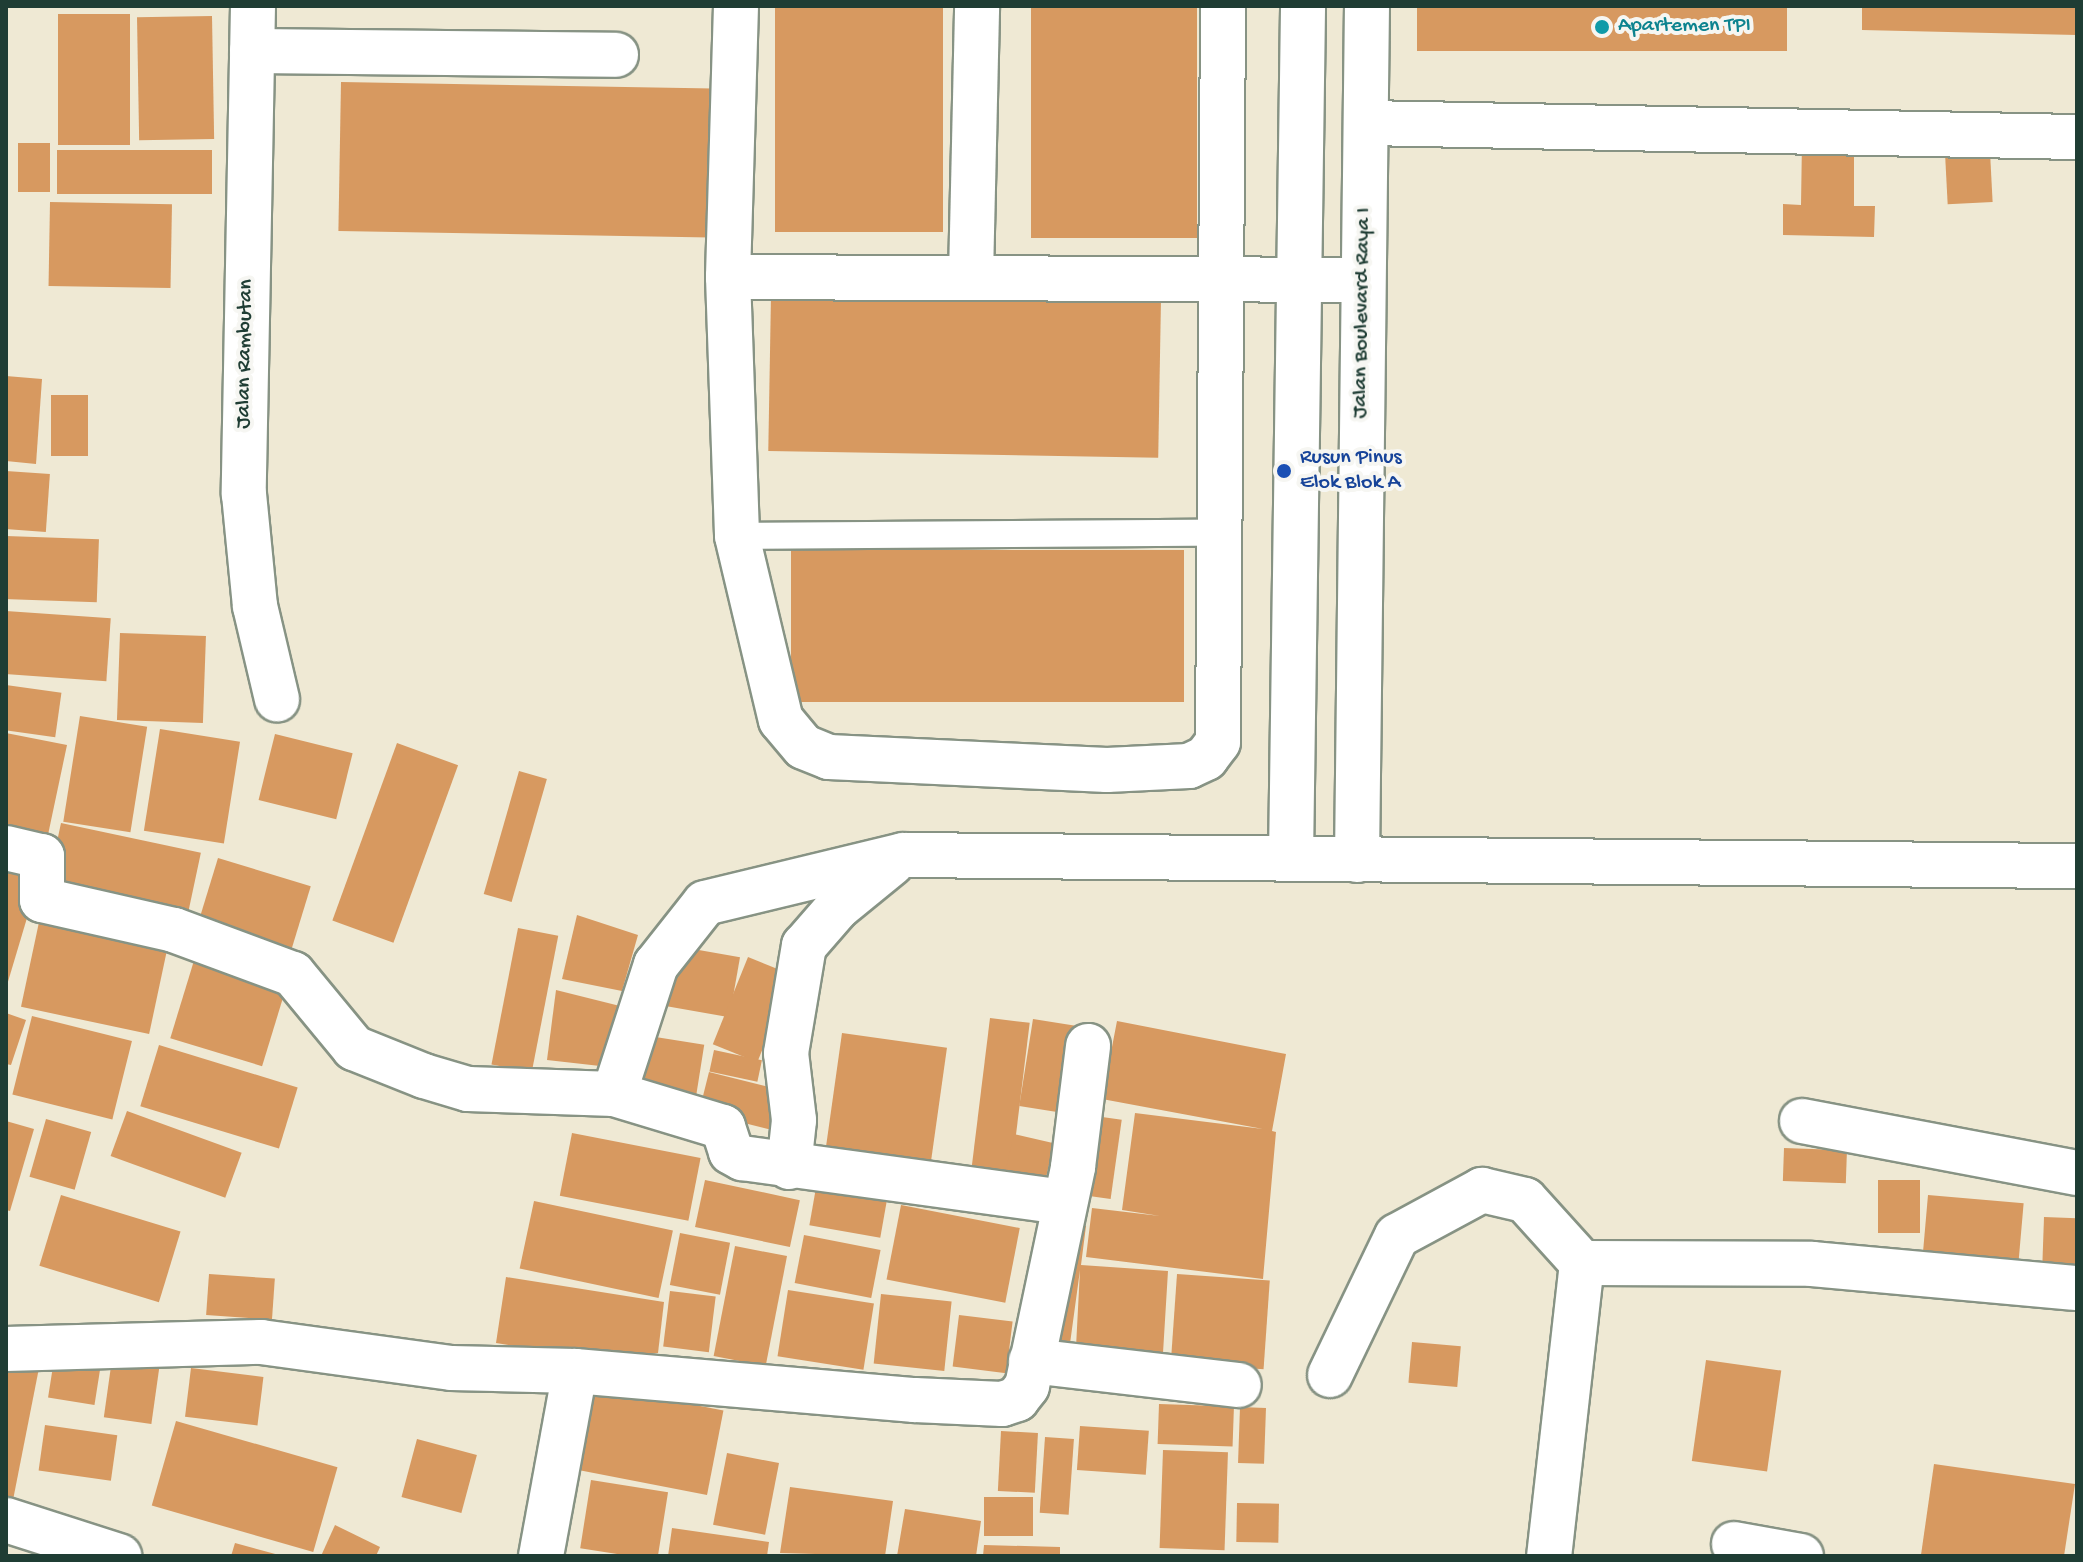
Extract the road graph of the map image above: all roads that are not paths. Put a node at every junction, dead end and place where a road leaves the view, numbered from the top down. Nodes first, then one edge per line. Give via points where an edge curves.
1 (253, 6) edge
2 (736, 6) edge
3 (977, 6) edge
4 (1223, 6) edge
5 (1303, 6) edge
6 (1367, 6) edge
7 (252, 51) junction
8 (616, 55) dead end
9 (1366, 123) junction
10 (2077, 137) edge
11 (971, 276) junction
12 (728, 277) junction
13 (1223, 279) junction
14 (1299, 279) junction
15 (1363, 280) junction
16 (1216, 533) junction
17 (737, 536) junction
18 (277, 699) dead end
19 (6, 848) edge
20 (903, 855) junction
21 (1291, 858) junction
22 (1357, 860) junction
23 (2077, 866) edge
24 (1088, 1046) dead end
25 (614, 1094) junction
26 (1802, 1121) dead end
27 (789, 1167) junction
28 (2077, 1173) edge
29 (1064, 1202) junction
30 (1582, 1263) junction
31 (2077, 1288) edge
32 (6, 1349) edge
33 (1031, 1361) junction
34 (575, 1371) junction
35 (1330, 1375) dead end
36 (1239, 1385) dead end
37 (6, 1520) edge
38 (1734, 1544) dead end
39 (119, 1556) edge
40 (541, 1556) edge
41 (1549, 1556) edge
42 (1801, 1556) edge

1 - 7 street, Jalan Rambutan
2 - 12 street
3 - 11 street
4 - 13 street
5 - 14 street
6 - 9 street, Jalan Boulevard Raya I
7 - 8 street
7 - 18 street, Jalan Rambutan via 244,494 252,592
9 - 10 street
9 - 15 street, Jalan Boulevard Raya I
11 - 12 street
11 - 13 street
12 - 17 street
13 - 14 street
13 - 16 street
14 - 15 street
14 - 21 street
15 - 22 street, Jalan Boulevard Raya I
16 - 17 lane
16 - 17 street via 1218,742 1206,758 1189,766 1107,770 829,757 804,747 781,720
19 - 25 street via 42,856 42,900 174,930 293,974 354,1048 468,1089
20 - 21 street
20 - 25 street via 705,903 656,965
20 - 27 street via 837,908 804,946 786,1053 794,1120
21 - 22 street
22 - 23 street
24 - 29 street
25 - 27 street via 723,1127 736,1155
26 - 28 street
27 - 29 street
29 - 33 street
30 - 31 street via 1812,1264
30 - 35 street via 1525,1200 1482,1190 1397,1236
30 - 41 street
32 - 34 street via 261,1342 451,1368
33 - 34 street via 1027,1386 1017,1399 1002,1404 740,1388
33 - 36 street
34 - 40 street
37 - 39 street
38 - 42 street

